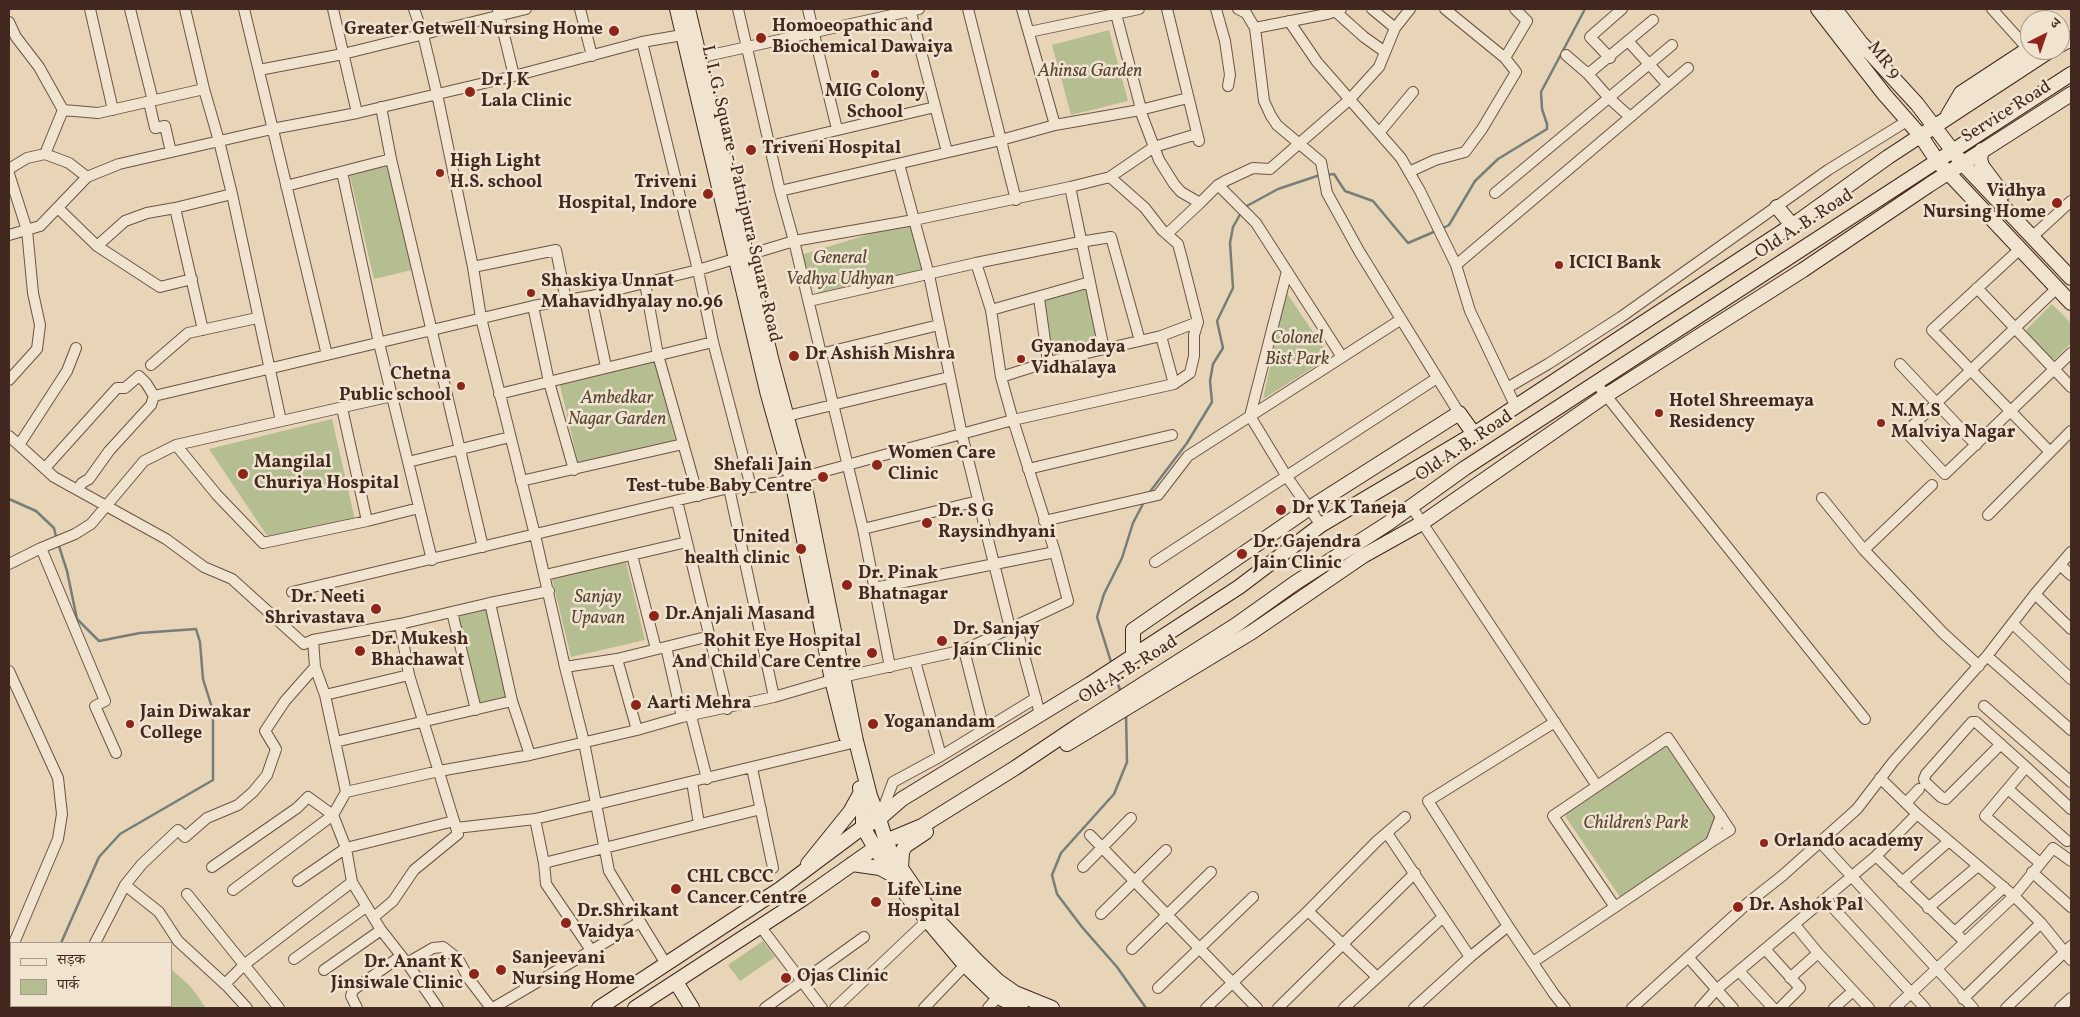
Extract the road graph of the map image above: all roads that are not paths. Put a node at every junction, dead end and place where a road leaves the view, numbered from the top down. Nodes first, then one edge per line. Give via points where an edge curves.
1 (90, 9) edge
2 (130, 9) edge
3 (185, 9) edge
4 (244, 9) edge
5 (333, 9) edge
6 (414, 9) edge
7 (526, 9) edge
8 (580, 9) edge
9 (677, 9) edge
10 (688, 9) edge
11 (738, 9) edge
12 (808, 9) edge
13 (913, 9) edge
14 (968, 9) edge
15 (1022, 9) edge
16 (1139, 9) edge
17 (1167, 9) edge
18 (1216, 9) edge
19 (1238, 9) edge
20 (1372, 9) edge
21 (1410, 9) edge
22 (1445, 9) edge
23 (1622, 9) edge
24 (1818, 9) edge
25 (1835, 9) edge
26 (1992, 9) edge
27 (1338, 10) edge
28 (1521, 11) edge
29 (498, 12) edge
30 (1116, 14) junction
31 (1653, 20) dead end
32 (1289, 21) junction
33 (9, 22) edge
34 (1255, 28) junction
35 (1395, 28) junction
36 (814, 31) junction
37 (1029, 32) junction
38 (688, 33) junction
39 (423, 34) junction
40 (2020, 39) edge
41 (1628, 41) junction
42 (642, 42) junction
43 (1672, 45) dead end
44 (747, 48) junction
45 (1385, 52) junction
46 (343, 54) junction
47 (1566, 55) dead end
48 (592, 56) junction
49 (1505, 58) junction
50 (1610, 58) junction
51 (694, 59) junction
52 (2024, 60) edge
53 (1649, 65) junction
54 (1688, 68) dead end
55 (259, 70) junction
56 (1588, 74) junction
57 (514, 76) junction
58 (2069, 80) edge
59 (1668, 85) junction
60 (1228, 86) dead end
61 (204, 89) junction
62 (1413, 92) dead end
63 (437, 94) junction
64 (2071, 94) edge
65 (1188, 98) junction
66 (1609, 98) junction
67 (1349, 100) junction
68 (151, 101) junction
69 (381, 107) junction
70 (935, 107) junction
71 (1140, 109) junction
72 (63, 110) junction
73 (114, 110) junction
74 (357, 113) junction
75 (1630, 117) junction
76 (1907, 121) junction
77 (1055, 125) junction
78 (1934, 126) junction
79 (272, 129) junction
80 (837, 129) junction
81 (1380, 133) junction
82 (1920, 135) junction
83 (1001, 140) junction
84 (219, 141) junction
85 (1300, 144) junction
86 (770, 146) junction
87 (1154, 147) junction
88 (1982, 150) junction
89 (171, 152) junction
90 (947, 152) junction
91 (1953, 152) junction
92 (44, 154) junction
93 (391, 159) junction
94 (1938, 162) junction
95 (899, 164) junction
96 (1962, 164) junction
97 (342, 172) junction
98 (1409, 172) junction
99 (1948, 173) junction
100 (9, 176) edge
101 (87, 177) junction
102 (1110, 177) junction
103 (1930, 184) junction
104 (1218, 185) junction
105 (286, 186) junction
106 (1070, 187) junction
107 (780, 191) junction
108 (1966, 191) junction
109 (1495, 193) dead end
110 (232, 194) junction
111 (1016, 200) junction
112 (2071, 201) edge
113 (1200, 203) junction
114 (1777, 207) junction
115 (58, 208) junction
116 (175, 208) junction
117 (2010, 213) junction
118 (914, 220) junction
119 (1792, 225) junction
120 (27, 230) junction
121 (1167, 234) junction
122 (9, 235) edge
123 (2033, 236) junction
124 (794, 241) junction
125 (1080, 242) junction
126 (98, 246) junction
127 (2021, 248) junction
128 (742, 257) junction
129 (976, 263) junction
130 (1456, 265) junction
131 (472, 267) junction
132 (698, 270) junction
133 (1287, 272) junction
134 (929, 275) junction
135 (2071, 277) edge
136 (192, 279) junction
137 (1090, 282) junction
138 (645, 283) junction
139 (1976, 288) junction
140 (2058, 288) junction
141 (590, 296) junction
142 (1039, 298) junction
143 (566, 300) junction
144 (809, 301) junction
145 (2071, 303) edge
146 (533, 306) junction
147 (991, 310) junction
148 (257, 318) junction
149 (481, 318) junction
150 (1400, 320) junction
151 (1198, 322) junction
152 (939, 326) junction
153 (2016, 328) junction
154 (203, 330) junction
155 (431, 330) junction
156 (1161, 336) junction
157 (1140, 341) junction
158 (713, 342) junction
159 (379, 343) junction
160 (76, 348) dead end
161 (1104, 349) junction
162 (2071, 353) edge
163 (327, 354) junction
164 (820, 354) junction
165 (658, 355) junction
166 (1342, 357) junction
167 (1048, 362) junction
168 (1900, 364) dead end
169 (151, 365) dead end
170 (606, 367) junction
171 (2054, 369) junction
172 (268, 370) junction
173 (1971, 371) junction
174 (949, 377) junction
175 (1001, 377) junction
176 (1437, 378) junction
177 (9, 380) edge
178 (549, 382) junction
179 (1596, 383) junction
180 (1174, 384) junction
181 (2071, 387) edge
182 (1507, 388) junction
183 (499, 394) junction
184 (154, 396) junction
185 (392, 396) junction
186 (1605, 396) junction
187 (1936, 403) junction
188 (833, 404) junction
189 (1516, 405) junction
190 (342, 408) junction
191 (2010, 412) junction
192 (1459, 413) junction
193 (787, 416) junction
194 (1250, 416) junction
195 (1013, 420) junction
196 (281, 421) junction
197 (2071, 431) edge
198 (1474, 434) junction
199 (962, 435) junction
200 (1172, 435) dead end
201 (9, 436) edge
202 (510, 437) junction
203 (683, 444) junction
204 (19, 445) junction
205 (176, 445) junction
206 (1976, 445) junction
207 (459, 448) junction
208 (2050, 452) junction
209 (408, 462) junction
210 (847, 465) junction
211 (45, 468) junction
212 (1028, 469) junction
213 (574, 470) junction
214 (1287, 477) junction
215 (797, 478) junction
216 (522, 481) junction
217 (1932, 485) dead end
218 (751, 487) junction
219 (729, 488) junction
220 (78, 489) junction
221 (698, 496) junction
222 (1822, 498) dead end
223 (677, 501) junction
224 (978, 501) junction
225 (107, 505) junction
226 (1411, 506) junction
227 (419, 508) junction
228 (1308, 509) junction
229 (1988, 514) dead end
230 (367, 521) junction
231 (1044, 521) junction
232 (1422, 523) junction
233 (1321, 526) junction
234 (863, 529) junction
235 (536, 535) junction
236 (687, 542) junction
237 (44, 547) junction
238 (483, 548) junction
239 (1864, 550) junction
240 (1056, 552) junction
241 (2071, 552) edge
242 (632, 555) junction
243 (432, 560) junction
244 (1155, 562) dead end
245 (9, 564) edge
246 (995, 565) junction
247 (2060, 565) junction
248 (545, 575) junction
249 (2071, 575) edge
250 (874, 588) junction
251 (549, 591) junction
252 (292, 592) dead end
253 (2035, 594) junction
254 (490, 603) junction
255 (452, 612) junction
256 (400, 624) junction
257 (2013, 624) junction
258 (1013, 627) junction
259 (2071, 629) edge
260 (710, 636) junction
261 (314, 640) junction
262 (661, 648) junction
263 (964, 650) junction
264 (1133, 656) junction
265 (1987, 656) junction
266 (617, 659) junction
267 (915, 661) junction
268 (1979, 666) junction
269 (315, 667) junction
270 (565, 667) junction
271 (890, 667) junction
272 (9, 671) edge
273 (409, 675) junction
274 (837, 678) junction
275 (2071, 679) edge
276 (1149, 688) junction
277 (325, 695) junction
278 (774, 697) junction
279 (1036, 698) junction
280 (512, 701) junction
281 (1984, 706) dead end
282 (727, 709) junction
283 (476, 710) junction
284 (1040, 714) junction
285 (686, 716) junction
286 (1865, 718) dead end
287 (423, 722) junction
288 (1555, 722) junction
289 (984, 729) junction
290 (637, 730) junction
291 (2071, 730) edge
292 (335, 742) junction
293 (584, 742) junction
294 (848, 744) junction
295 (2001, 744) junction
296 (116, 753) dead end
297 (530, 755) junction
298 (941, 756) junction
299 (2026, 767) junction
300 (752, 768) junction
301 (439, 771) junction
302 (706, 778) junction
303 (1880, 778) junction
304 (692, 782) junction
305 (2071, 782) edge
306 (1597, 786) junction
307 (1918, 789) dead end
308 (2008, 789) junction
309 (346, 792) junction
310 (861, 792) junction
311 (1906, 803) junction
312 (596, 804) junction
313 (761, 809) junction
314 (2071, 809) edge
315 (1917, 814) junction
316 (333, 815) junction
317 (1405, 817) dead end
318 (1131, 818) dead end
319 (535, 819) junction
320 (879, 819) junction
321 (940, 819) junction
322 (700, 824) junction
323 (455, 825) junction
324 (863, 827) junction
325 (1387, 833) junction
326 (1090, 835) dead end
327 (1950, 841) junction
328 (2067, 841) dead end
329 (1820, 842) junction
330 (881, 845) junction
331 (346, 848) junction
332 (604, 848) junction
333 (1103, 848) junction
334 (1166, 850) dead end
335 (1876, 856) junction
336 (2071, 861) edge
337 (544, 863) junction
338 (2040, 863) junction
339 (852, 864) junction
340 (1978, 866) junction
341 (212, 867) dead end
342 (1082, 867) dead end
343 (773, 868) dead end
344 (897, 872) junction
345 (1210, 872) dead end
346 (2032, 872) junction
347 (802, 873) junction
348 (1415, 873) junction
349 (1852, 877) junction
350 (298, 880) dead end
351 (1134, 881) junction
352 (352, 882) junction
353 (1902, 882) junction
354 (125, 885) junction
355 (2004, 887) junction
356 (234, 890) dead end
357 (187, 894) dead end
358 (2014, 896) junction
359 (1253, 897) dead end
360 (1825, 899) junction
361 (366, 907) junction
362 (1615, 907) junction
363 (2071, 907) edge
364 (1928, 908) junction
365 (1308, 911) junction
366 (1101, 914) dead end
367 (1167, 915) junction
368 (374, 917) junction
369 (1443, 917) junction
370 (930, 918) junction
371 (640, 922) junction
372 (2041, 923) junction
373 (1795, 925) junction
374 (760, 926) junction
375 (1508, 926) junction
376 (381, 930) junction
377 (1955, 932) junction
378 (864, 937) dead end
379 (14, 942) edge
380 (96, 942) edge
381 (1965, 942) junction
382 (1344, 945) junction
383 (1132, 949) dead end
384 (1765, 949) junction
385 (591, 950) junction
386 (1199, 950) junction
387 (1818, 953) junction
388 (2069, 953) edge
389 (1470, 957) junction
390 (1688, 957) junction
391 (294, 959) dead end
392 (404, 959) junction
393 (1533, 962) junction
394 (245, 964) junction
395 (666, 964) junction
396 (965, 965) junction
397 (1936, 969) junction
398 (324, 970) dead end
399 (1739, 972) junction
400 (1377, 977) junction
401 (1790, 978) junction
402 (676, 982) junction
403 (802, 983) junction
404 (225, 984) junction
405 (1232, 984) junction
406 (1158, 988) dead end
407 (1716, 990) junction
408 (1853, 991) junction
409 (1002, 992) junction
410 (1911, 994) junction
411 (2071, 998) edge
412 (1963, 999) junction
413 (247, 1008) edge
414 (279, 1008) edge
415 (357, 1008) edge
416 (435, 1008) edge
417 (492, 1008) edge
418 (599, 1008) edge
419 (636, 1008) edge
420 (692, 1008) edge
421 (765, 1008) edge
422 (822, 1008) edge
423 (835, 1008) edge
424 (924, 1008) edge
425 (988, 1008) edge
426 (1021, 1008) edge
427 (1052, 1008) edge
428 (1206, 1008) edge
429 (1257, 1008) edge
430 (1278, 1008) edge
431 (1344, 1008) edge
432 (1414, 1008) edge
433 (1565, 1008) edge
434 (1632, 1008) edge
435 (1700, 1008) edge
436 (1733, 1008) edge
437 (1773, 1008) edge
438 (1780, 1008) edge
439 (1834, 1008) edge
440 (1869, 1008) edge
441 (1895, 1008) edge
442 (1925, 1008) edge
443 (1973, 1008) edge
444 (2006, 1008) edge
445 (2060, 1008) edge

1 - 73 street
2 - 68 street
3 - 61 street
4 - 55 street
5 - 46 street
6 - 39 street
7 - 29 street
8 - 48 street
9 - 38 main road, L. I. G. Square - Patnipura Square Road
10 - 38 main road, L. I. G. Square - Patnipura Square Road
11 - 44 street
12 - 36 street
13 - 36 street
13 - 70 street
14 - 83 street
15 - 37 street
16 - 30 street
17 - 65 street
18 - 60 street via 1225,41 1230,75
19 - 34 street via 1246,13
20 - 35 street
21 - 35 street
22 - 49 street
23 - 50 street via 1590,38
24 - 76 main road, MR 9
25 - 78 main road, MR 9
26 - 40 street
27 - 32 street
27 - 45 street via 1364,37
28 - 49 street via 1527,21
29 - 39 street
29 - 57 street
30 - 37 street
30 - 71 street
31 - 41 street
32 - 34 street
32 - 67 street
33 - 72 street
34 - 85 street via 1264,101 1277,125
35 - 45 street
36 - 44 street
36 - 80 street
37 - 77 street
38 - 42 street
38 - 51 main road, L. I. G. Square - Patnipura Square Road
39 - 46 street
39 - 63 street
41 - 50 street
41 - 53 street
42 - 48 street
42 - 132 street
43 - 53 street
44 - 51 street
44 - 86 street
45 - 67 street via 1379,66
46 - 55 street
46 - 74 street
47 - 56 street
48 - 57 street
49 - 98 street via 1516,72 1465,152 1435,160
50 - 56 street
51 - 128 main road, L. I. G. Square - Patnipura Square Road
52 - 78 main road
53 - 59 street
53 - 66 street
54 - 59 street
55 - 79 street
56 - 66 street
57 - 63 street
58 - 91 main road
59 - 75 street
61 - 68 street
61 - 84 street
62 - 81 street
63 - 69 street
63 - 131 street
64 - 88 main road, Service Road
65 - 71 street
65 - 87 street via 1198,138
66 - 75 street
66 - 109 street
67 - 81 street
67 - 85 street
68 - 73 street
68 - 89 street via 155,128 165,126
69 - 74 street
69 - 93 street
70 - 80 street
70 - 90 street
71 - 77 street
71 - 87 street
72 - 73 street via 98,113
72 - 92 street
74 - 79 street
75 - 130 street
76 - 82 main road, MR 9
76 - 114 street via 1828,170
77 - 83 street
78 - 82 main road, Old A. B. Road
78 - 91 main road, MR 9
79 - 84 street
79 - 105 street
80 - 86 street
81 - 98 street
82 - 94 main road, MR 9
82 - 119 main road, Old A. B. Road
83 - 90 street
83 - 111 street
84 - 89 street
84 - 110 street
85 - 104 street via 1270,169 1253,168
85 - 150 street via 1321,162 1327,193
86 - 107 street
87 - 102 street
87 - 113 street via 1174,184
88 - 96 main road, Service Road
88 - 117 main road via 1982,166 2006,197
89 - 101 street via 119,164
90 - 95 street
91 - 94 main road, Old A. B. Road
91 - 96 main road
92 - 100 street via 27,158
92 - 101 street via 69,163
93 - 97 street
93 - 155 street
94 - 99 main road
94 - 179 main road, Old A. B. Road
95 - 107 street
95 - 118 street
96 - 99 main road, Service Road
96 - 117 main road
97 - 105 street
97 - 159 street
98 - 130 street
99 - 103 main road, Service Road
99 - 108 main road
100 - 120 street
101 - 115 street
102 - 106 street
102 - 121 street via 1145,208
103 - 108 main road
103 - 186 main road, Service Road via 1803,270
104 - 113 street
104 - 133 street via 1256,223
105 - 163 street
106 - 111 street
106 - 125 street
107 - 124 street
108 - 127 main road
110 - 116 street
110 - 148 street
111 - 118 street
112 - 123 street
113 - 121 street
114 - 119 main road
114 - 182 street via 1621,317
115 - 120 street via 40,226
115 - 126 street
116 - 126 street via 125,221
116 - 136 street
117 - 123 main road
118 - 124 street
118 - 134 street
119 - 189 main road, Old A. B. Road
120 - 122 street
120 - 177 street via 33,293 40,325 37,349
121 - 151 street via 1178,244
123 - 135 main road
124 - 128 street
124 - 144 street
125 - 129 street
125 - 137 street
125 - 157 street via 1111,237
126 - 136 street via 160,287
127 - 139 street
127 - 140 main road
128 - 132 street
128 - 193 main road, L. I. G. Square - Patnipura Square Road
128 - 215 main road, L. I. G. Square - Patnipura Square Road via 767,391
129 - 134 street
129 - 147 street
130 - 182 street via 1470,311
131 - 143 street via 556,250
131 - 149 street
132 - 138 street
132 - 158 street
133 - 166 street
133 - 194 street
134 - 144 street
134 - 152 street
136 - 154 street
137 - 142 street
137 - 161 street
138 - 141 street
138 - 165 street
139 - 153 street
139 - 173 street via 1932,330
140 - 145 main road
140 - 153 street
141 - 143 street
141 - 170 street
142 - 147 street
142 - 167 street
143 - 146 street
144 - 164 street
146 - 149 street
146 - 178 street
147 - 175 street
148 - 154 street
148 - 172 street
149 - 155 street
149 - 183 street
150 - 166 street
150 - 176 street
151 - 156 street
151 - 180 street via 1190,373
152 - 164 street
152 - 174 street
153 - 171 street
153 - 173 street
154 - 169 street via 188,333
155 - 159 street
155 - 207 street
156 - 157 street
156 - 180 street
157 - 161 street
158 - 165 street
158 - 218 street
159 - 163 street
159 - 185 street
160 - 204 street via 67,371
161 - 167 street
162 - 171 street
163 - 172 street
164 - 188 street
165 - 170 street
165 - 203 street
166 - 194 street
167 - 175 street
168 - 187 street
170 - 178 street
171 - 181 street
171 - 191 street
172 - 184 street
172 - 196 street
173 - 187 street
173 - 191 street
174 - 188 street
174 - 199 street
175 - 195 street
176 - 192 street
176 - 214 street
178 - 183 street
178 - 213 street
179 - 186 street
179 - 226 main road, Old A. B. Road
180 - 195 street
182 - 189 street
183 - 202 street
184 - 211 street via 139,376 125,388 117,388
184 - 220 street via 151,405
185 - 190 street
185 - 209 street
186 - 232 main road, Service Road
186 - 286 street
187 - 206 street
187 - 206 street via 1906,432 1945,474
188 - 193 street
188 - 210 street
189 - 198 main road, Old A. B. Road
190 - 196 street
190 - 230 street
191 - 206 street
191 - 208 street
192 - 198 main road
192 - 228 main road
193 - 215 main road, L. I. G. Square - Patnipura Square Road
194 - 214 street
194 - 231 street via 1188,456 1158,495
195 - 199 street
195 - 212 street
196 - 205 street
197 - 208 street
198 - 233 main road, Old A. B. Road
199 - 210 street
199 - 224 street
200 - 212 street
201 - 204 street
202 - 207 street
202 - 216 street
203 - 213 street
203 - 221 street
204 - 211 street
205 - 225 street via 144,461
205 - 230 street via 217,495 263,543
207 - 209 street
207 - 238 street
208 - 229 street
209 - 227 street
210 - 215 street
210 - 234 street
211 - 220 street via 54,477
212 - 231 street
213 - 216 street
214 - 228 street
214 - 244 street
215 - 218 street
215 - 274 main road, L. I. G. Square - Patnipura Square Road
216 - 235 street
217 - 239 street
218 - 219 street
219 - 221 street
219 - 278 street
220 - 225 street
221 - 223 street
222 - 239 street
223 - 235 street
223 - 236 street
224 - 234 street
224 - 246 street
225 - 237 street via 91,524
225 - 261 street via 166,539 204,568 232,579 304,644
226 - 232 street
226 - 276 main road, Old A. B. Road via 1295,583
227 - 230 street
227 - 243 street
228 - 233 street
228 - 264 main road via 1132,630
231 - 240 street
232 - 276 main road, Service Road via 1363,556 1252,632
232 - 288 street
233 - 264 main road, Old A. B. Road via 1239,587
234 - 250 street
235 - 238 street
235 - 248 street
236 - 242 street
236 - 260 street
237 - 245 street
237 - 296 street via 105,702 95,706
238 - 243 street
239 - 268 street via 1943,634
240 - 246 street
240 - 258 street via 1068,602
241 - 247 street
242 - 248 street
242 - 262 street
243 - 252 street
246 - 250 street
246 - 258 street
247 - 249 street
247 - 253 street
248 - 251 street
250 - 271 street
251 - 254 street
251 - 270 street
253 - 257 street
253 - 259 street
254 - 255 street
254 - 280 street
255 - 256 street
255 - 283 street
256 - 261 street
256 - 273 street
257 - 265 street
257 - 275 street
258 - 263 street
258 - 279 street
260 - 262 street
260 - 282 street
261 - 269 street
262 - 266 street
262 - 285 street
263 - 267 street
263 - 289 street
264 - 284 main road, Old A. B. Road
265 - 268 street
265 - 291 street
266 - 270 street
266 - 290 street
267 - 271 street
267 - 298 street
268 - 303 street
269 - 277 street
269 - 354 street via 285,701 265,731 276,749 267,774 253,792 238,805 207,818 185,837 178,830
270 - 293 street
271 - 274 street
272 - 379 street via 58,778 62,814 58,839
273 - 277 street
273 - 287 street
274 - 278 street
274 - 294 main road, L. I. G. Square - Patnipura Square Road
274 - 320 main road, L. I. G. Square - Patnipura Square Road
276 - 321 main road, Old A. B. Road
277 - 292 street
278 - 282 street
279 - 284 street
279 - 289 street
280 - 283 street
280 - 297 street
281 - 305 street
282 - 285 street
283 - 287 street
284 - 320 main road, Old A. B. Road via 902,799
285 - 290 street
285 - 302 street
287 - 292 street
287 - 301 street
288 - 306 street
288 - 375 street via 1428,800
289 - 298 street
290 - 293 street
292 - 309 street
293 - 297 street
293 - 312 street
294 - 300 street
294 - 310 main road, L. I. G. Square - Patnipura Square Road
295 - 295 street via 1946,799 1925,782 1926,774 1972,722
295 - 299 street
297 - 301 street
298 - 320 street via 893,782
299 - 308 street
299 - 314 street
300 - 302 street
300 - 313 street
301 - 309 street
301 - 323 street
302 - 304 street
303 - 311 street
303 - 329 street via 1857,809
304 - 312 street
304 - 322 street
306 - 362 street via 1553,816
306 - 362 street via 1668,738 1730,830
307 - 311 street
308 - 328 street
308 - 338 street via 1985,816
309 - 316 street
310 - 324 main road, L. I. G. Square - Patnipura Square Road
310 - 347 main road via 850,812
311 - 315 street
312 - 319 street
312 - 332 street
313 - 322 street
313 - 343 street
315 - 327 street
315 - 335 street
316 - 331 street
316 - 341 street via 308,797
316 - 356 street
317 - 325 street
318 - 333 street
319 - 323 street
319 - 337 street
320 - 324 main road, Old A. B. Road
320 - 330 main road, L. I. G. Square - Patnipura Square Road
321 - 330 main road, Old A. B. Road
321 - 344 main road via 905,846
322 - 332 street
323 - 331 street
323 - 368 street via 458,834 414,870 393,901
324 - 330 main road
324 - 347 main road
325 - 348 street
325 - 365 street
326 - 333 street
327 - 340 street
327 - 353 street
329 - 349 street
329 - 390 street
330 - 339 main road, Old A. B. Road
330 - 344 main road
331 - 350 street
331 - 352 street
332 - 337 street
332 - 371 street via 609,871
333 - 342 street
333 - 351 street
334 - 351 street
335 - 349 street
335 - 353 street
336 - 338 street via 2054,848
337 - 385 street via 546,884
338 - 346 street
339 - 344 main road
339 - 374 main road, Old A. B. Road
340 - 355 street
340 - 364 street
344 - 370 main road
345 - 367 street
346 - 358 street
346 - 363 street
347 - 395 main road
348 - 369 street
348 - 382 street
349 - 360 street
349 - 397 street
351 - 366 street
351 - 367 street
352 - 361 street
352 - 394 street
353 - 364 street
354 - 380 street
354 - 404 street via 159,912 178,941
355 - 358 street
355 - 377 street
357 - 394 street
358 - 372 street
358 - 381 street
359 - 386 street
360 - 373 street
360 - 410 street
361 - 368 street
361 - 391 street
362 - 393 street
364 - 377 street
365 - 382 street
365 - 405 street
367 - 383 street
367 - 386 street
368 - 376 street
369 - 389 street
369 - 400 street
370 - 396 main road
370 - 409 main road via 998,981
370 - 423 street
371 - 385 street
371 - 395 street
372 - 388 street
372 - 412 street
373 - 384 street
373 - 387 street
374 - 402 main road, Old A. B. Road
374 - 403 street
375 - 389 street
375 - 393 street
376 - 392 street
376 - 398 street
377 - 381 street
378 - 403 street
381 - 397 street
382 - 400 street
382 - 430 street
384 - 399 street
384 - 401 street
385 - 417 street
386 - 405 street
386 - 406 street
387 - 401 street
387 - 408 street
388 - 444 street
389 - 432 street
390 - 407 street
390 - 434 street
392 - 415 street via 353,990 350,996
392 - 416 street
392 - 417 street via 443,947 458,959
393 - 433 street
394 - 404 street
394 - 414 street
395 - 418 main road
396 - 409 main road
396 - 424 street
397 - 410 street
397 - 412 street
399 - 407 street
399 - 437 street
400 - 431 street
401 - 438 street via 1800,988
402 - 419 main road, Old A. B. Road
402 - 420 main road
403 - 421 street
403 - 422 street
404 - 413 street
405 - 428 street
405 - 429 street
407 - 435 street
407 - 436 street
408 - 439 street
408 - 440 street
409 - 425 street
409 - 426 main road
409 - 427 main road via 1015,993
410 - 441 street
410 - 442 street
411 - 445 street
412 - 443 street

